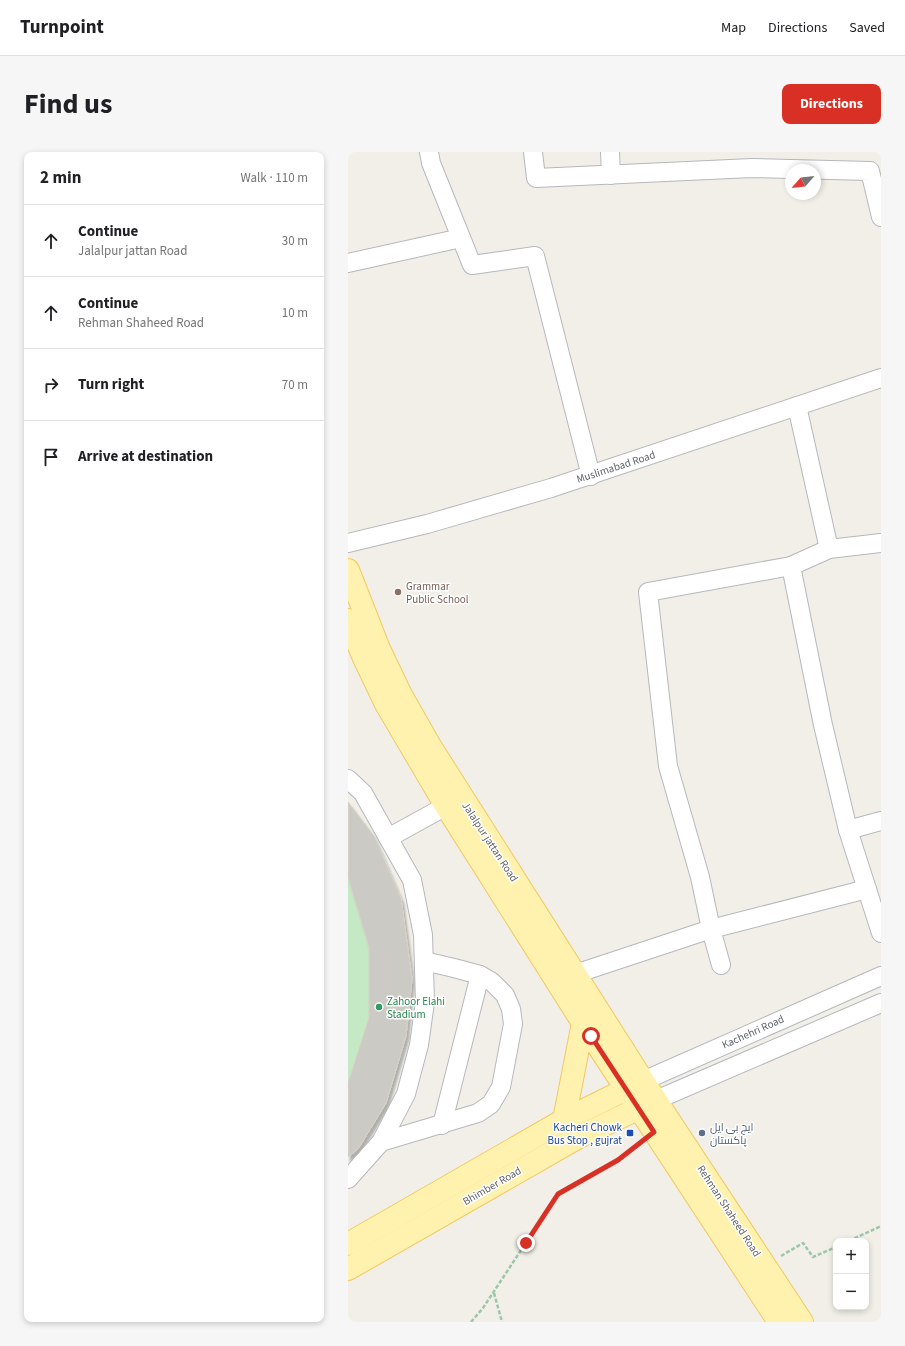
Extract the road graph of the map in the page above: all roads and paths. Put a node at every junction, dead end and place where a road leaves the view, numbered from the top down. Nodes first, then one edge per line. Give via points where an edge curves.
1 (428, 152) edge
2 (533, 152) edge
3 (610, 152) edge
4 (611, 175) junction
5 (881, 217) edge
6 (461, 238) junction
7 (348, 263) edge
8 (881, 378) edge
9 (797, 406) junction
10 (591, 476) junction
11 (348, 543) edge
12 (881, 543) edge
13 (829, 549) junction
14 (791, 566) junction
15 (348, 570) edge
16 (348, 620) edge
17 (348, 779) edge
18 (446, 806) junction
19 (881, 821) edge
20 (848, 830) junction
21 (388, 838) junction
22 (867, 889) junction
23 (711, 929) junction
24 (881, 933) edge
25 (424, 961) junction
26 (721, 965) dead end
27 (574, 974) junction
28 (480, 975) junction
29 (881, 976) edge
30 (881, 1002) edge
31 (583, 1023) junction
32 (634, 1085) junction
33 (648, 1104) junction
34 (564, 1120) junction
35 (442, 1125) junction
36 (654, 1132) junction
37 (381, 1142) junction
38 (348, 1179) edge
39 (881, 1226) edge
40 (855, 1238) edge
41 (348, 1244) edge
42 (833, 1248) edge
43 (765, 1266) junction
44 (348, 1269) edge
45 (494, 1292) junction
46 (471, 1322) edge
47 (502, 1322) edge
48 (779, 1322) edge
49 (802, 1322) edge

1 - 6 street
2 - 4 street via 536,178
3 - 4 street
4 - 5 street via 752,168 870,172
6 - 7 street
6 - 10 street via 472,265 535,256
8 - 9 street, Muslimabad Road
9 - 10 street, Muslimabad Road
9 - 13 street
10 - 11 street, Muslimabad Road via 428,524
12 - 13 street
13 - 14 street
14 - 20 street via 822,725
14 - 23 street via 648,592 668,766 700,877
15 - 27 main road, Jalalpur jattan Road via 379,649 401,695 460,796
16 - 18 main road, Jalalpur jattan Road via 386,704
17 - 21 street via 363,793
18 - 21 street
18 - 31 main road, Jalalpur jattan Road
19 - 20 street
20 - 22 street
21 - 25 street via 412,880 423,935
22 - 23 street
22 - 24 street
23 - 26 street
23 - 27 street
25 - 28 street
25 - 37 street via 425,1002 420,1045 406,1094
27 - 32 main road, Jalalpur jattan Road
28 - 35 street
28 - 35 street via 492,982 505,995 511,1009 513,1024 501,1087 491,1104 478,1113
29 - 32 street, Kachehri Road
30 - 33 street
31 - 32 main road, Jalalpur jattan Road
31 - 34 main road
32 - 33 main road, Jalalpur jattan Road
32 - 34 main road, Bhimber Road
33 - 36 main road, Rehman Shaheed Road
33 - 43 main road, Rehman Shaheed Road
33 - 44 main road, Bhimber Road via 577,1138
34 - 41 main road, Bhimber Road
35 - 37 street
36 - 45 path via 618,1160 558,1194
36 - 48 main road, Rehman Shaheed Road
37 - 38 street
39 - 40 path
42 - 43 path via 813,1257 803,1243
43 - 49 main road, Rehman Shaheed Road
45 - 46 path
45 - 47 path

